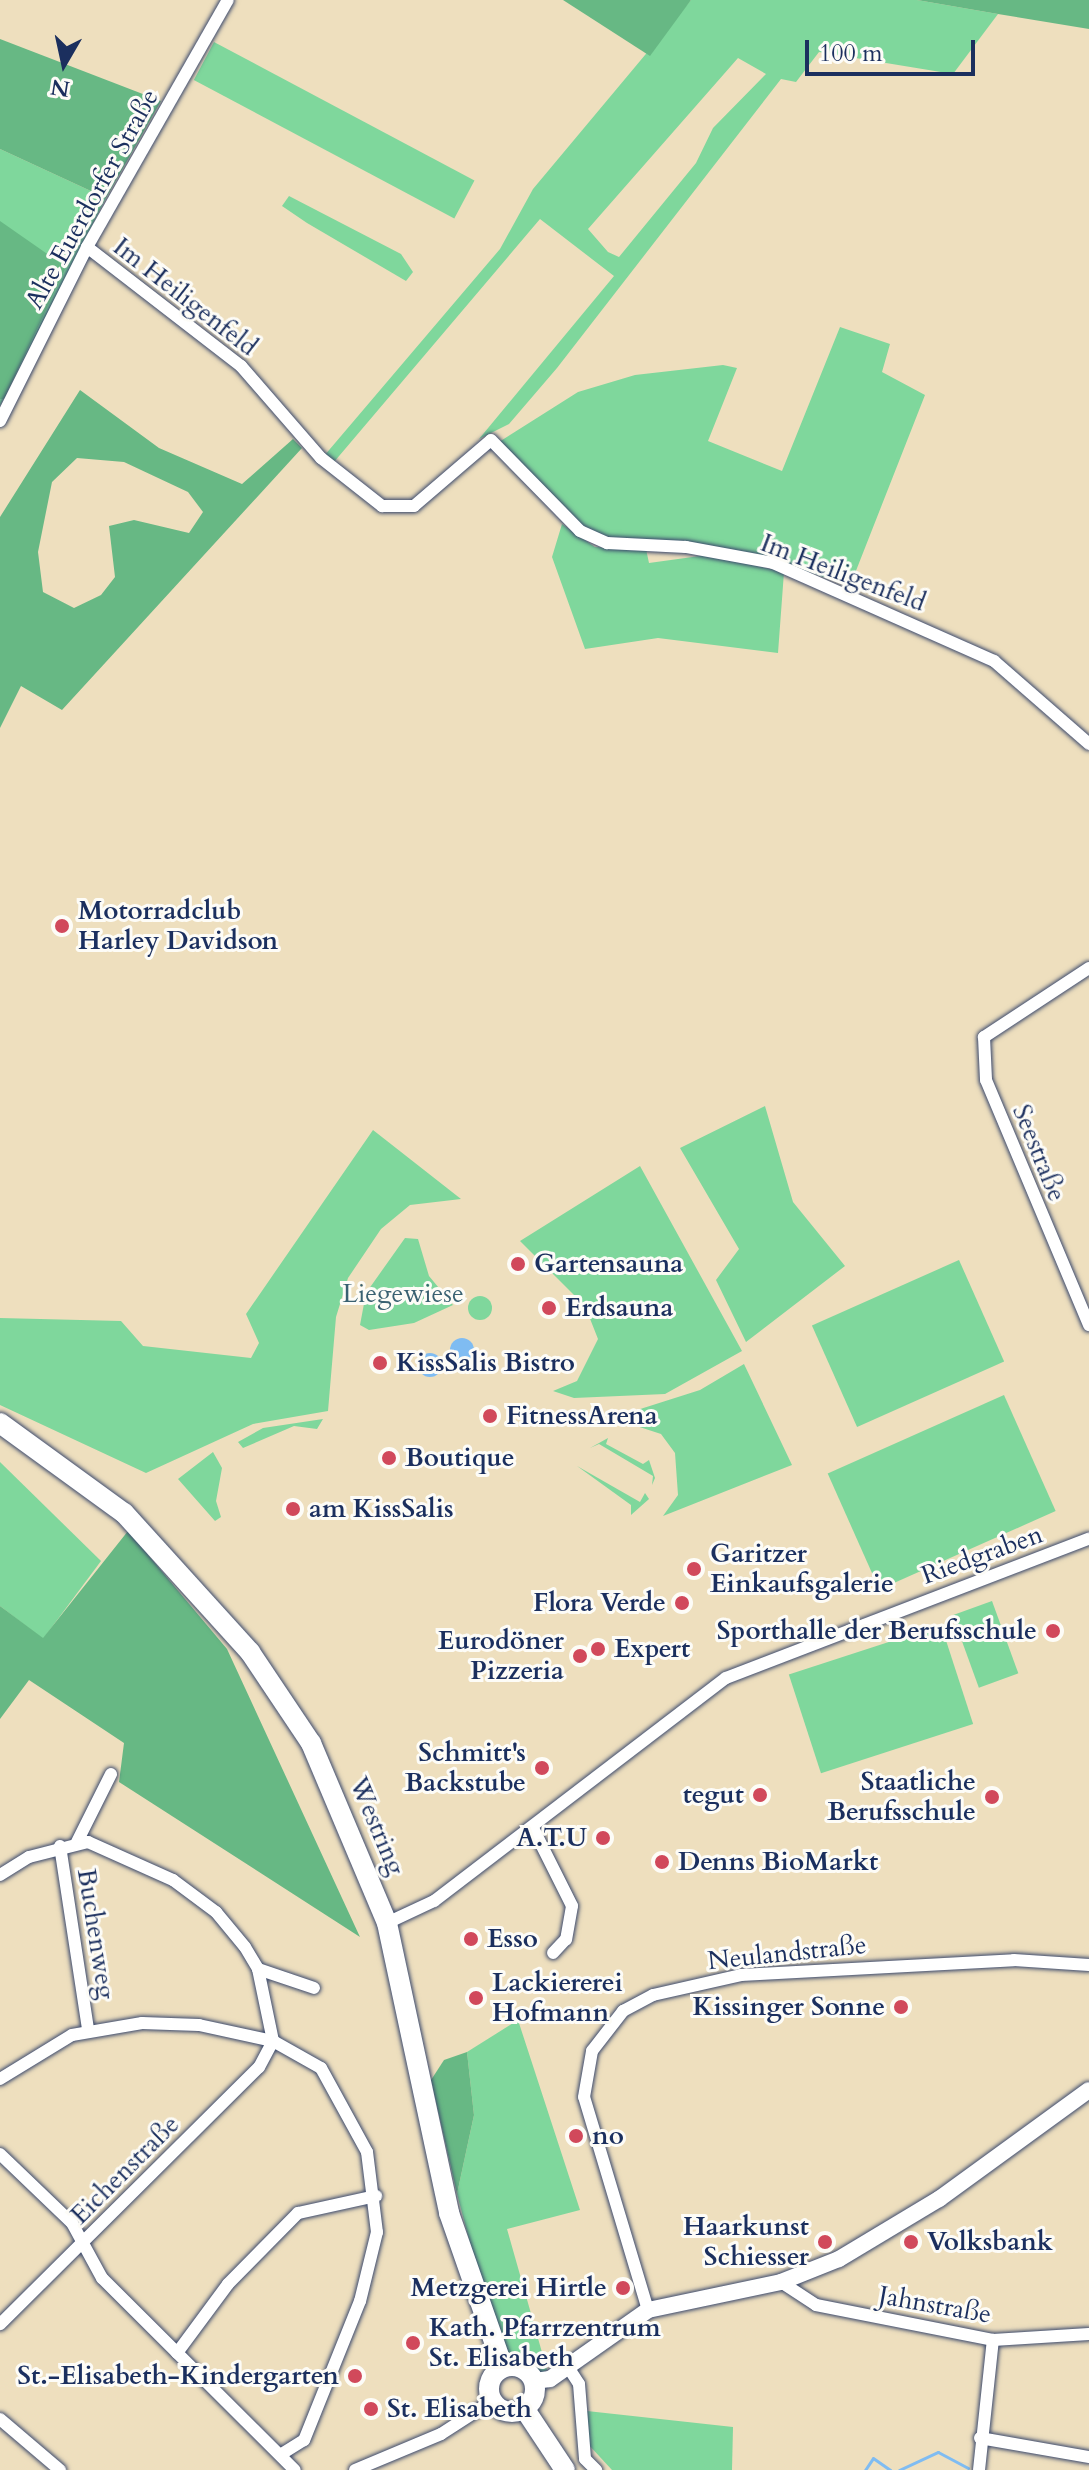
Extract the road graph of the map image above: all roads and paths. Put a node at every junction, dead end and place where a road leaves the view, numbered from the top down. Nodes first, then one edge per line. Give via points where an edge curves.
1 (228, 0) edge
2 (87, 247) junction
3 (0, 421) edge
4 (1089, 744) edge
5 (1089, 968) edge
6 (1089, 1325) edge
7 (0, 1423) edge
8 (1089, 1539) edge
9 (111, 1774) dead end
10 (533, 1828) junction
11 (77, 1842) junction
12 (60, 1846) junction
13 (0, 1875) edge
14 (387, 1923) junction
15 (553, 1953) dead end
16 (1089, 1965) edge
17 (258, 1969) junction
18 (314, 1988) dead end
19 (88, 2029) junction
20 (273, 2041) junction
21 (0, 2079) edge
22 (1089, 2090) edge
23 (0, 2154) edge
24 (376, 2196) junction
25 (82, 2244) junction
26 (781, 2282) junction
27 (648, 2310) junction
28 (0, 2324) edge
29 (1089, 2334) edge
30 (993, 2340) junction
31 (177, 2353) junction
32 (503, 2367) junction
33 (568, 2367) junction
34 (534, 2381) junction
35 (492, 2401) junction
36 (524, 2408) junction
37 (0, 2419) edge
38 (980, 2438) junction
39 (283, 2453) junction
40 (1089, 2457) edge
41 (979, 2465) edge
42 (60, 2470) edge
43 (295, 2470) edge
44 (355, 2470) edge
45 (565, 2470) edge
46 (596, 2470) edge

1 - 2 street, Alte Euerdorfer Straße
2 - 3 street, Alte Euerdorfer Straße
2 - 4 street, Im Heiligenfeld via 241,366 321,458 382,506 414,506 491,440 580,531 607,543 686,547 773,563 994,661
5 - 6 street, Seestraße via 984,1037 986,1080
7 - 14 main road, Westring via 124,1513 250,1652 331,1783
8 - 10 street, Riedgraben via 742,1670 671,1714
9 - 11 street, Buchenweg
10 - 14 street, Riedgraben via 470,1874
10 - 15 street via 572,1906 566,1939
11 - 12 street
11 - 17 street via 132,1858 194,1893 231,1927
12 - 13 street
12 - 19 street, Buchenweg
14 - 32 main road, Westring via 449,2213
16 - 27 street, Neulandstraße via 1014,1960 741,1975 653,1995 623,2011 592,2051 584,2097
17 - 18 street
17 - 20 street
19 - 20 street via 199,2025
19 - 21 street via 38,2050
20 - 24 street via 321,2068 367,2152
20 - 25 street, Eichenstraße via 259,2067
22 - 26 street via 939,2199 839,2259
23 - 25 street via 57,2206
24 - 31 street via 298,2213 228,2284
24 - 39 street via 377,2232 360,2301 304,2440
25 - 28 street, Eichenstraße
25 - 31 street via 102,2278
26 - 27 street
26 - 30 street, Jahnstraße via 816,2305
27 - 33 street
29 - 30 street, Jahnstraße
30 - 38 street
31 - 39 street
32 - 34 main road via 521,2367
32 - 35 main road via 488,2385
33 - 34 street
33 - 46 street via 579,2384 585,2459
34 - 36 main road
35 - 36 main road via 509,2412
35 - 44 street via 441,2434
36 - 45 main road
37 - 42 street
38 - 40 street
38 - 41 street
39 - 43 street

